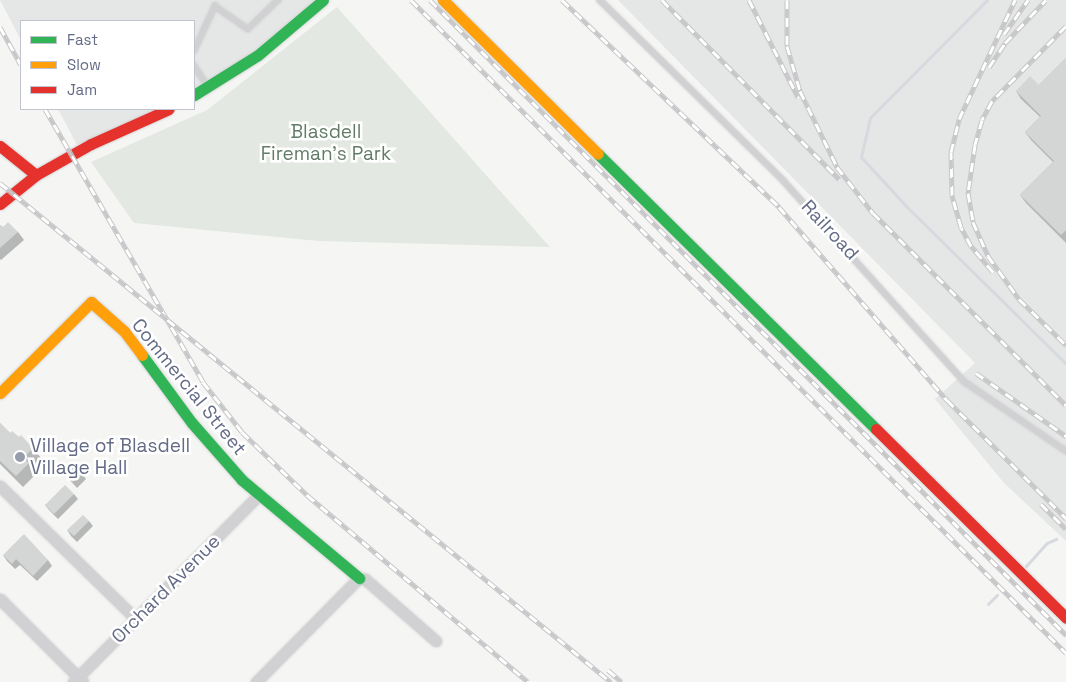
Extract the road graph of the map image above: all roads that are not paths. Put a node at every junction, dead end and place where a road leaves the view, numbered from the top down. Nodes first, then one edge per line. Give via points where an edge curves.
1 (278, 0) edge
2 (323, 0) edge
3 (443, 0) edge
4 (600, 0) edge
5 (195, 49) edge
6 (195, 66) edge
7 (209, 87) junction
8 (195, 94) edge
9 (167, 110) edge
10 (0, 146) edge
11 (36, 175) junction
12 (0, 204) edge
13 (0, 392) edge
14 (1066, 451) edge
15 (0, 486) edge
16 (259, 495) junction
17 (360, 578) junction
18 (0, 599) edge
19 (1066, 618) edge
20 (136, 619) junction
21 (436, 641) dead end
22 (78, 680) edge
23 (256, 682) edge

1 - 5 lane via 248,29 215,6
2 - 7 street via 258,55
3 - 19 street
4 - 14 lane, Railroad via 783,180 965,382
6 - 7 lane
7 - 8 street
9 - 11 street via 91,144
10 - 11 street
11 - 12 street
13 - 16 street, Commercial Street via 91,302 124,331 212,448
15 - 20 street
16 - 17 street, Commercial Street
16 - 20 street, Orchard Avenue
17 - 21 street
17 - 23 street
18 - 22 street
20 - 22 street, Orchard Avenue

